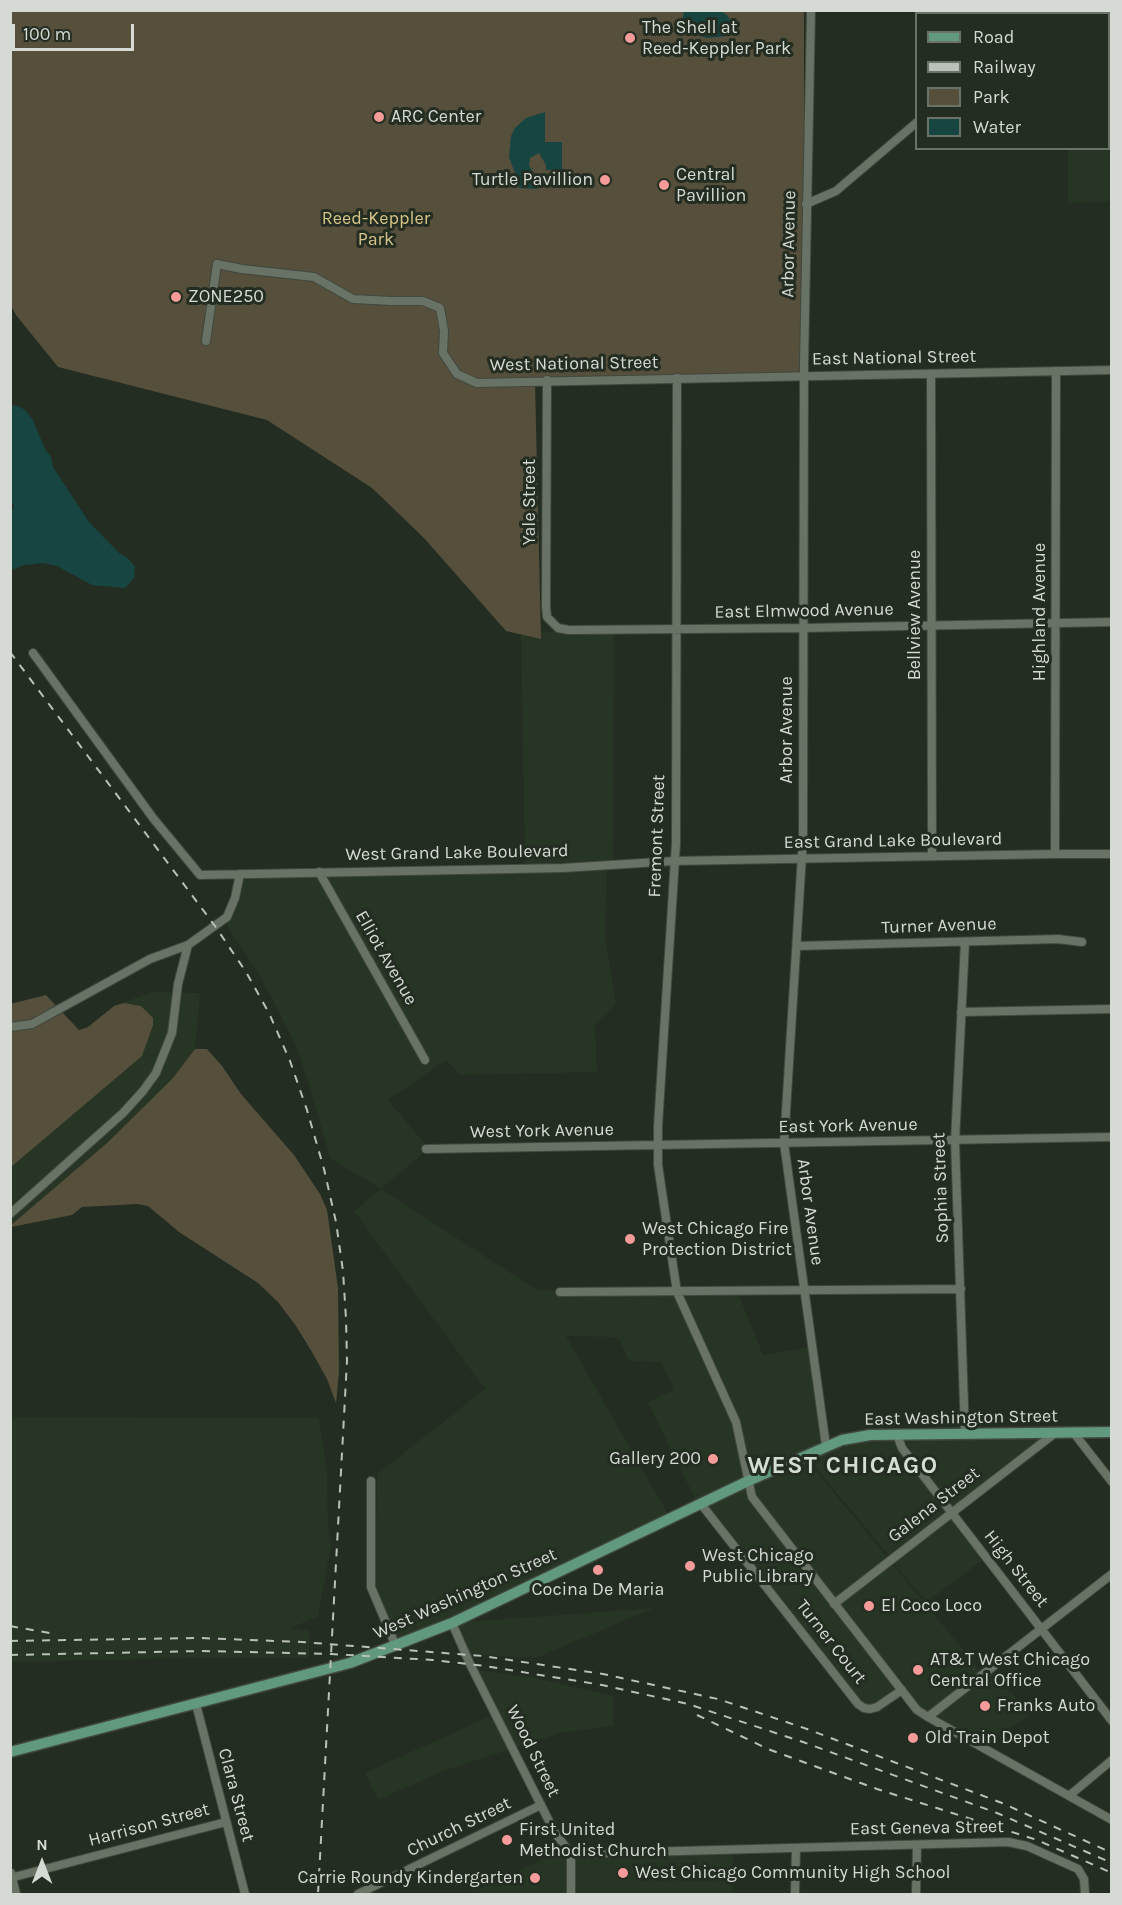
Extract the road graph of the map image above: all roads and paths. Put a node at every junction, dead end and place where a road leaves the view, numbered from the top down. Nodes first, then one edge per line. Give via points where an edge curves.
1 (811, 10) edge
2 (915, 124) edge
3 (806, 204) junction
4 (206, 341) dead end
5 (1112, 370) edge
6 (1056, 371) junction
7 (932, 374) junction
8 (804, 376) junction
9 (677, 378) junction
10 (547, 380) junction
11 (1112, 622) edge
12 (551, 623) joint
13 (1057, 623) junction
14 (932, 625) junction
15 (804, 628) junction
16 (676, 629) junction
17 (33, 652) dead end
18 (1056, 854) junction
19 (1112, 854) edge
20 (932, 856) junction
21 (802, 859) junction
22 (675, 861) junction
23 (319, 872) junction
24 (240, 874) junction
25 (964, 942) junction
26 (1082, 942) dead end
27 (188, 945) junction
28 (797, 946) junction
29 (1112, 1009) edge
30 (961, 1012) junction
31 (10, 1028) edge
32 (425, 1060) dead end
33 (1112, 1137) edge
34 (955, 1141) junction
35 (784, 1143) junction
36 (658, 1145) junction
37 (426, 1149) dead end
38 (10, 1214) edge
39 (961, 1289) junction
40 (805, 1290) junction
41 (560, 1292) dead end
42 (677, 1292) junction
43 (1073, 1432) junction
44 (1112, 1432) edge
45 (1055, 1433) junction
46 (965, 1434) junction
47 (897, 1435) junction
48 (826, 1446) junction
49 (371, 1481) dead end
50 (748, 1481) junction
51 (1112, 1482) edge
52 (701, 1504) junction
53 (951, 1513) junction
54 (1112, 1574) edge
55 (834, 1604) junction
56 (452, 1623) junction
57 (1041, 1628) junction
58 (395, 1644) junction
59 (902, 1690) junction
60 (196, 1704) junction
61 (928, 1717) junction
62 (1112, 1721) edge
63 (10, 1752) edge
64 (1112, 1760) edge
65 (1070, 1795) junction
66 (541, 1805) junction
67 (1112, 1820) edge
68 (226, 1822) junction
69 (917, 1845) junction
70 (796, 1848) junction
71 (571, 1854) junction
72 (11, 1876) edge
73 (16, 1894) edge
74 (245, 1894) edge
75 (358, 1894) edge
76 (571, 1894) edge
77 (795, 1894) edge
78 (916, 1894) edge
79 (1085, 1894) edge

1 - 3 street, Arbor Avenue
2 - 3 street via 836,191
3 - 8 street, Arbor Avenue
4 - 10 street, West National Street via 218,264 314,277 353,299 423,301 440,308 443,353 457,374 477,383
5 - 6 street, East National Street
6 - 7 street, East National Street
6 - 13 street, Highland Avenue
7 - 8 street, East National Street
7 - 14 street, Bellview Avenue
8 - 9 street, East National Street
8 - 15 street, Arbor Avenue
9 - 10 street, West National Street
9 - 16 street, Fremont Street
10 - 12 street, Yale Street via 546,606
11 - 13 street, East Elmwood Avenue
12 - 16 street, East Elmwood Avenue via 562,630
13 - 14 street, East Elmwood Avenue
13 - 18 street, Highland Avenue
14 - 15 street, East Elmwood Avenue
14 - 20 street, Bellview Avenue
15 - 16 street, East Elmwood Avenue
15 - 21 street, Arbor Avenue
16 - 22 street, Fremont Street
17 - 24 street, West Grand Lake Boulevard via 153,818 200,875
18 - 19 street, East Grand Lake Boulevard
18 - 20 street, East Grand Lake Boulevard
20 - 21 street, East Grand Lake Boulevard
21 - 22 street, East Grand Lake Boulevard
21 - 28 street, Arbor Avenue
22 - 23 street, West Grand Lake Boulevard via 563,868
22 - 36 street, Fremont Street
23 - 24 street, West Grand Lake Boulevard
23 - 32 street, Elliot Avenue
24 - 27 street via 227,917
25 - 26 street, Turner Avenue
25 - 28 street, Turner Avenue
25 - 30 street, Sophia Street
27 - 31 street via 150,959 32,1024
27 - 38 street via 172,1034 156,1073 123,1113
28 - 35 street, Arbor Avenue
29 - 30 street
30 - 34 street, Sophia Street
33 - 34 street, East York Avenue
34 - 35 street, East York Avenue
34 - 39 street, Sophia Street
35 - 36 street, East York Avenue
35 - 40 street, Arbor Avenue
36 - 37 street, West York Avenue
36 - 42 street, Fremont Street
39 - 40 street
39 - 46 street, Sophia Street
40 - 42 street
40 - 48 street, Arbor Avenue
41 - 42 street
42 - 50 street, Fremont Street via 736,1422
43 - 44 main road, East Washington Street
43 - 45 main road, East Washington Street
43 - 51 street
45 - 46 main road, East Washington Street
45 - 53 street, Galena Street
46 - 47 main road, East Washington Street
47 - 48 main road, East Washington Street via 859,1436
47 - 53 street, High Street via 902,1448
48 - 50 main road, East Washington Street
49 - 58 street via 371,1587
50 - 52 main road, West Washington Street
50 - 55 street, Fremont Street via 752,1497
52 - 56 main road, West Washington Street
52 - 59 street, Turner Court via 858,1704 870,1709 877,1707
53 - 55 street, Galena Street
53 - 57 street, High Street
54 - 57 street
55 - 59 street, Fremont Street
56 - 58 main road, West Washington Street
56 - 66 street, Wood Street
57 - 61 street
57 - 62 street, High Street
58 - 60 main road, West Washington Street via 350,1663
59 - 61 street, Fremont Street via 917,1710
60 - 63 main road, West Washington Street
60 - 68 street, Clara Street
61 - 65 street, Fremont Street
64 - 65 street
65 - 67 street, Fremont Street
66 - 71 street, Wood Street
66 - 75 street, Church Street
68 - 72 street, Harrison Street
68 - 74 street, Clara Street
69 - 70 street, East Geneva Street
69 - 78 street
69 - 79 street, East Geneva Street via 1017,1843 1073,1866 1081,1872
70 - 71 street, East Geneva Street
70 - 77 street
71 - 76 street
72 - 73 street

